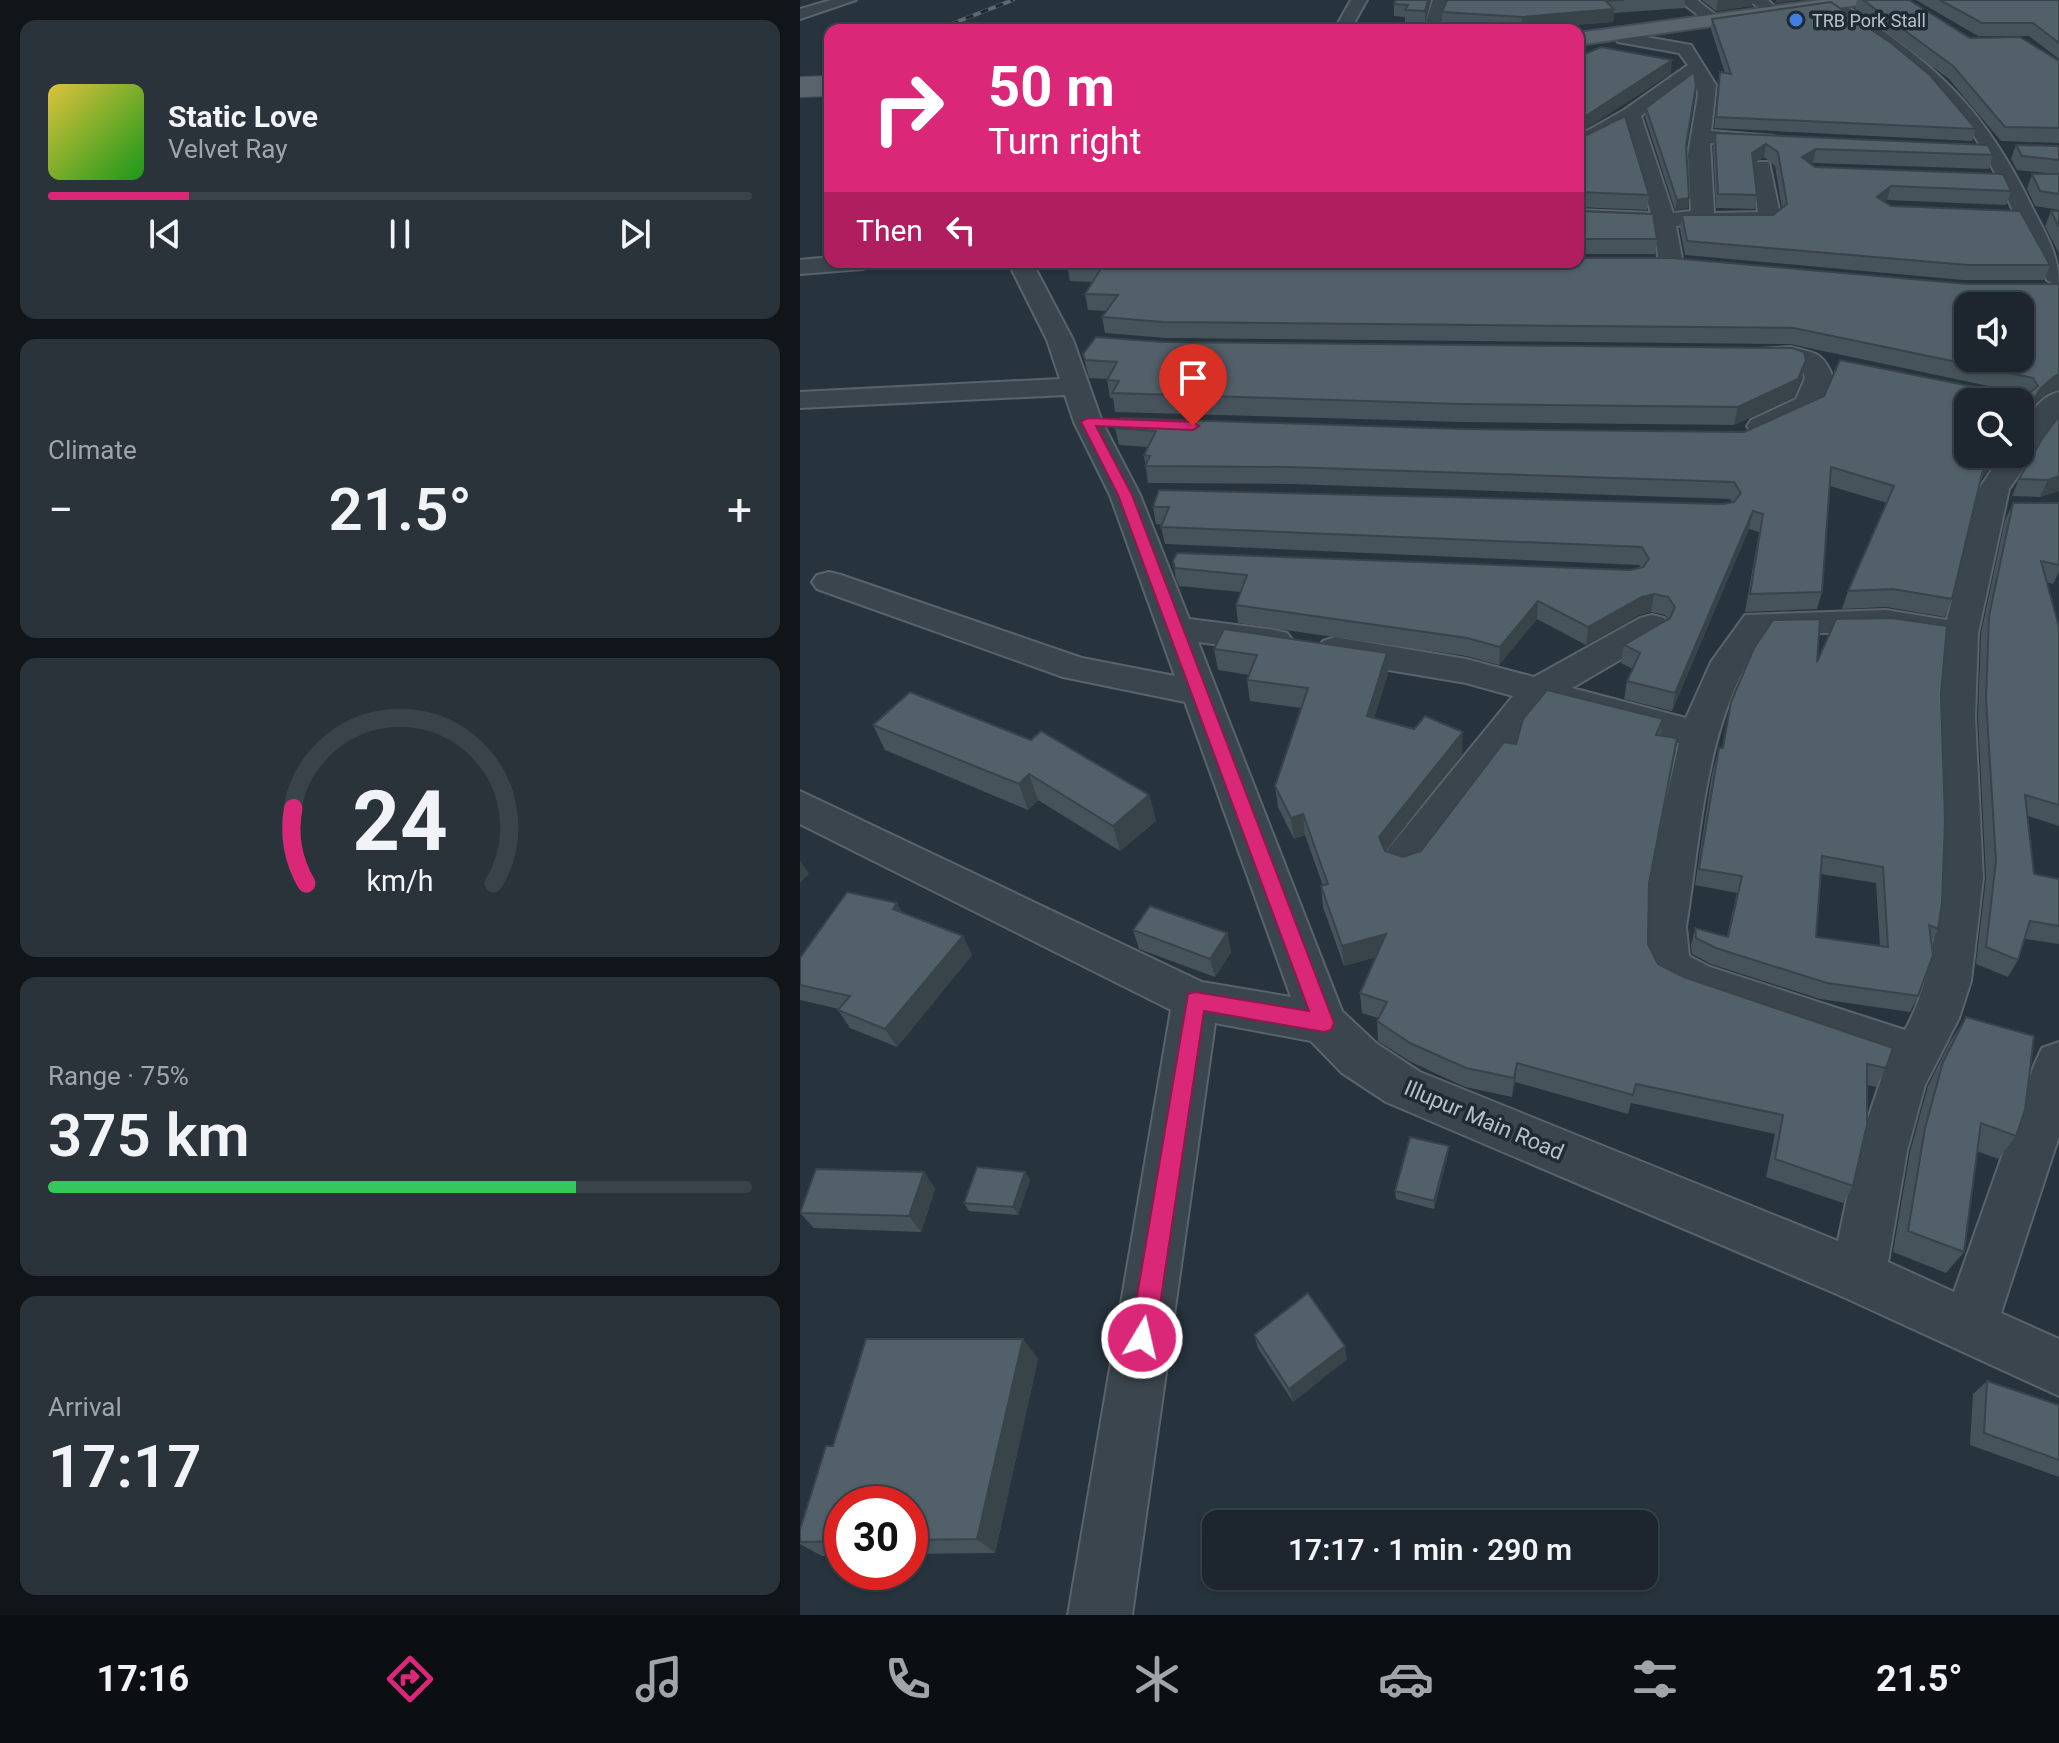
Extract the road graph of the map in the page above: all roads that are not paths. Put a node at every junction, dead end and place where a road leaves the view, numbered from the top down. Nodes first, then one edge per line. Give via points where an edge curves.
1 (848, 0) edge
2 (1359, 0) edge
3 (1441, 0) edge
4 (1686, 0) edge
5 (1859, 0) edge
6 (1818, 1) edge
7 (1762, 3) edge
8 (800, 14) edge
9 (1708, 15) junction
10 (1434, 21) dead end
11 (1345, 24) edge
12 (1584, 33) edge
13 (1622, 33) junction
14 (1584, 38) edge
15 (1928, 48) edge
16 (1897, 51) junction
17 (1590, 56) edge
18 (1698, 66) junction
19 (1957, 72) edge
20 (1926, 74) junction
21 (824, 79) edge
22 (800, 80) edge
23 (824, 86) edge
24 (800, 87) edge
25 (1631, 114) junction
26 (1944, 122) edge
27 (1975, 123) junction
28 (2004, 124) edge
29 (1700, 136) junction
30 (1584, 141) edge
31 (1794, 141) edge
32 (1964, 150) edge
33 (1990, 151) junction
34 (2018, 151) edge
35 (1762, 166) dead end
36 (1980, 179) edge
37 (2010, 180) junction
38 (2035, 181) edge
39 (1996, 214) edge
40 (2023, 215) junction
41 (2047, 216) dead end
42 (1584, 217) edge
43 (1703, 217) junction
44 (1664, 220) junction
45 (2050, 252) edge
46 (1644, 264) edge
47 (1671, 264) junction
48 (824, 265) edge
49 (1702, 266) edge
50 (800, 267) edge
51 (1024, 268) edge
52 (2054, 287) edge
53 (1719, 357) edge
54 (1814, 362) junction
55 (1842, 367) edge
56 (800, 400) edge
57 (2034, 404) edge
58 (2054, 405) edge
59 (1093, 410) junction
60 (2034, 431) edge
61 (1740, 437) edge
62 (2008, 468) edge
63 (829, 582) dead end
64 (1652, 626) edge
65 (1175, 628) junction
66 (1961, 633) junction
67 (1538, 691) junction
68 (1201, 693) junction
69 (1699, 735) junction
70 (800, 806) edge
71 (1404, 859) edge
72 (1195, 1000) junction
73 (1324, 1023) junction
74 (1916, 1054) junction
75 (2059, 1063) edge
76 (1858, 1276) junction
77 (1969, 1327) junction
78 (2059, 1368) edge
79 (1100, 1615) edge

1 - 8 street
2 - 11 street
3 - 10 street
4 - 9 street
5 - 6 main road
6 - 7 main road
6 - 13 main road
6 - 16 street
7 - 9 main road
9 - 13 main road
12 - 13 main road
13 - 14 main road
13 - 17 street
13 - 18 street via 1685,49
15 - 16 street
16 - 20 street
18 - 25 street
18 - 29 street via 1706,74 1714,113
19 - 20 street
20 - 27 street
21 - 22 main road
23 - 24 main road, bridge
25 - 30 street
25 - 44 street
26 - 27 street
27 - 28 street
27 - 33 street
29 - 31 street
29 - 43 street
32 - 33 street
33 - 34 street
33 - 37 street
35 - 43 street via 1770,219
36 - 37 street
37 - 38 street
37 - 40 street
39 - 40 street
40 - 41 street
40 - 45 street
42 - 44 street
43 - 44 street
44 - 47 street
45 - 52 street
46 - 47 street
47 - 49 street
48 - 50 street
51 - 59 street, Illupur Main Road via 1075,342
53 - 54 street via 1790,355
54 - 55 street
54 - 61 street via 1819,378 1808,404
56 - 59 street
57 - 58 street
58 - 60 street
59 - 65 street, Illupur Main Road via 1167,557
62 - 66 street via 1994,489 2005,508
63 - 68 street via 1076,669
64 - 67 street
65 - 67 street via 1451,668
65 - 68 street, Illupur Main Road
66 - 69 street via 1886,621 1757,623 1714,682
66 - 74 street via 1956,717 1962,878 1948,981
67 - 69 street
67 - 71 street
68 - 73 street, Illupur Main Road
69 - 74 street via 1664,927 1668,966 1696,981
70 - 72 street
72 - 73 street
72 - 79 street
73 - 76 street, Illupur Main Road via 1359,1058 1403,1087
74 - 76 street via 1882,1151
75 - 77 street
76 - 77 street, Illupur Main Road
77 - 78 street, Illupur Main Road

